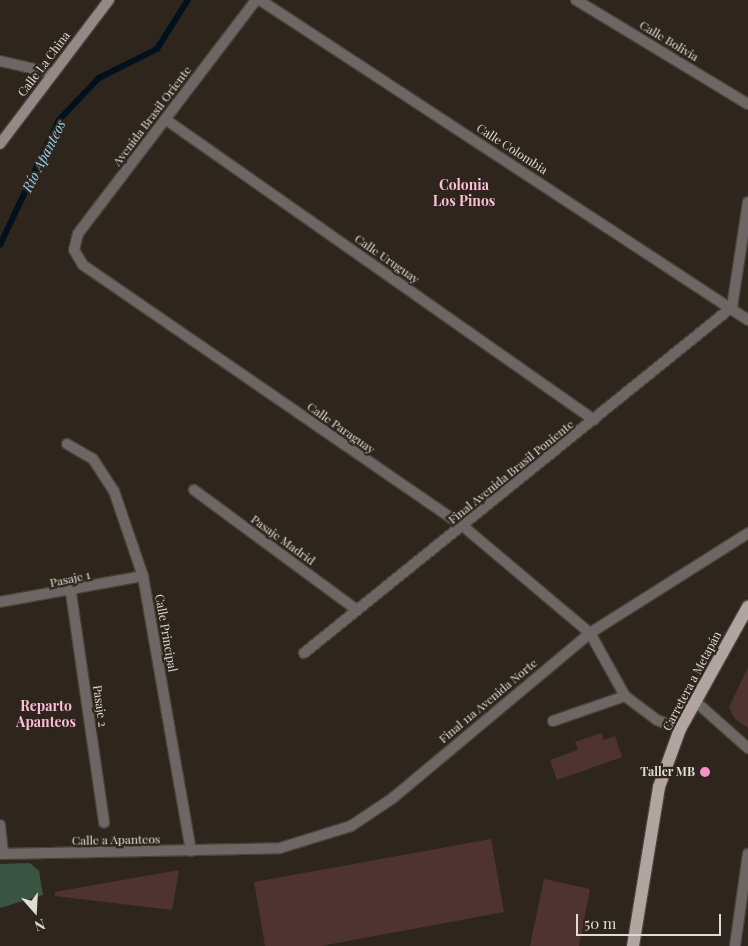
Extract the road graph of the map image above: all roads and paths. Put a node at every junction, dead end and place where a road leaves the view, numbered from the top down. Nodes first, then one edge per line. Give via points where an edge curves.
1 (109, 0) edge
2 (256, 0) edge
3 (260, 0) edge
4 (576, 0) edge
5 (0, 61) edge
6 (52, 73) junction
7 (748, 104) edge
8 (164, 119) junction
9 (1, 141) edge
10 (748, 202) edge
11 (74, 250) joint
12 (732, 307) junction
13 (748, 320) edge
14 (594, 420) junction
15 (66, 444) dead end
16 (194, 490) dead end
17 (464, 527) junction
18 (748, 533) edge
19 (143, 576) junction
20 (71, 593) junction
21 (0, 602) edge
22 (748, 607) edge
23 (357, 610) junction
24 (590, 633) junction
25 (304, 653) dead end
26 (625, 696) junction
27 (695, 701) junction
28 (553, 721) dead end
29 (680, 729) junction
30 (748, 748) edge
31 (104, 823) dead end
32 (0, 825) edge
33 (191, 851) junction
34 (232, 851) joint
35 (2, 854) edge
36 (748, 854) edge
37 (633, 946) edge
38 (735, 946) edge

1 - 6 main road, Calle La China
2 - 8 street, Avenida Brasil Oriente
3 - 12 street, Calle Colombia
4 - 7 street, Calle Bolivia
5 - 6 street
6 - 9 main road, Calle La China
8 - 11 street, Avenida Brasil Oriente via 78,234
8 - 14 street, Calle Uruguay
10 - 12 street
11 - 17 street, Calle Paraguay via 83,265
12 - 13 street, Calle Colombia
12 - 14 street, Final Avenida Brasil Poniente
14 - 17 street, Final Avenida Brasil Poniente
15 - 19 street, Calle Principal via 92,459 114,491
16 - 23 street, Pasaje Madrid
17 - 23 street, Final Avenida Brasil Poniente
17 - 24 street, Calle Paraguay
18 - 24 street, Final 11a Avenida Norte
19 - 20 street, Pasaje 1
19 - 33 street, Calle Principal
20 - 21 street, Pasaje 1
20 - 31 street, Pasaje 2
22 - 27 main road, Carretera a Metapán
23 - 25 street, Final Avenida Brasil Poniente
24 - 26 street
24 - 34 street, Final 11a Avenida Norte via 366,817 280,848
26 - 28 street
26 - 29 street via 657,720
27 - 29 main road, Carretera a Metapán
27 - 30 street
29 - 37 main road, Carretera a Metapán via 659,787
32 - 35 street
33 - 34 street, Calle a Apanteos
33 - 35 street, Calle a Apanteos
36 - 38 street

